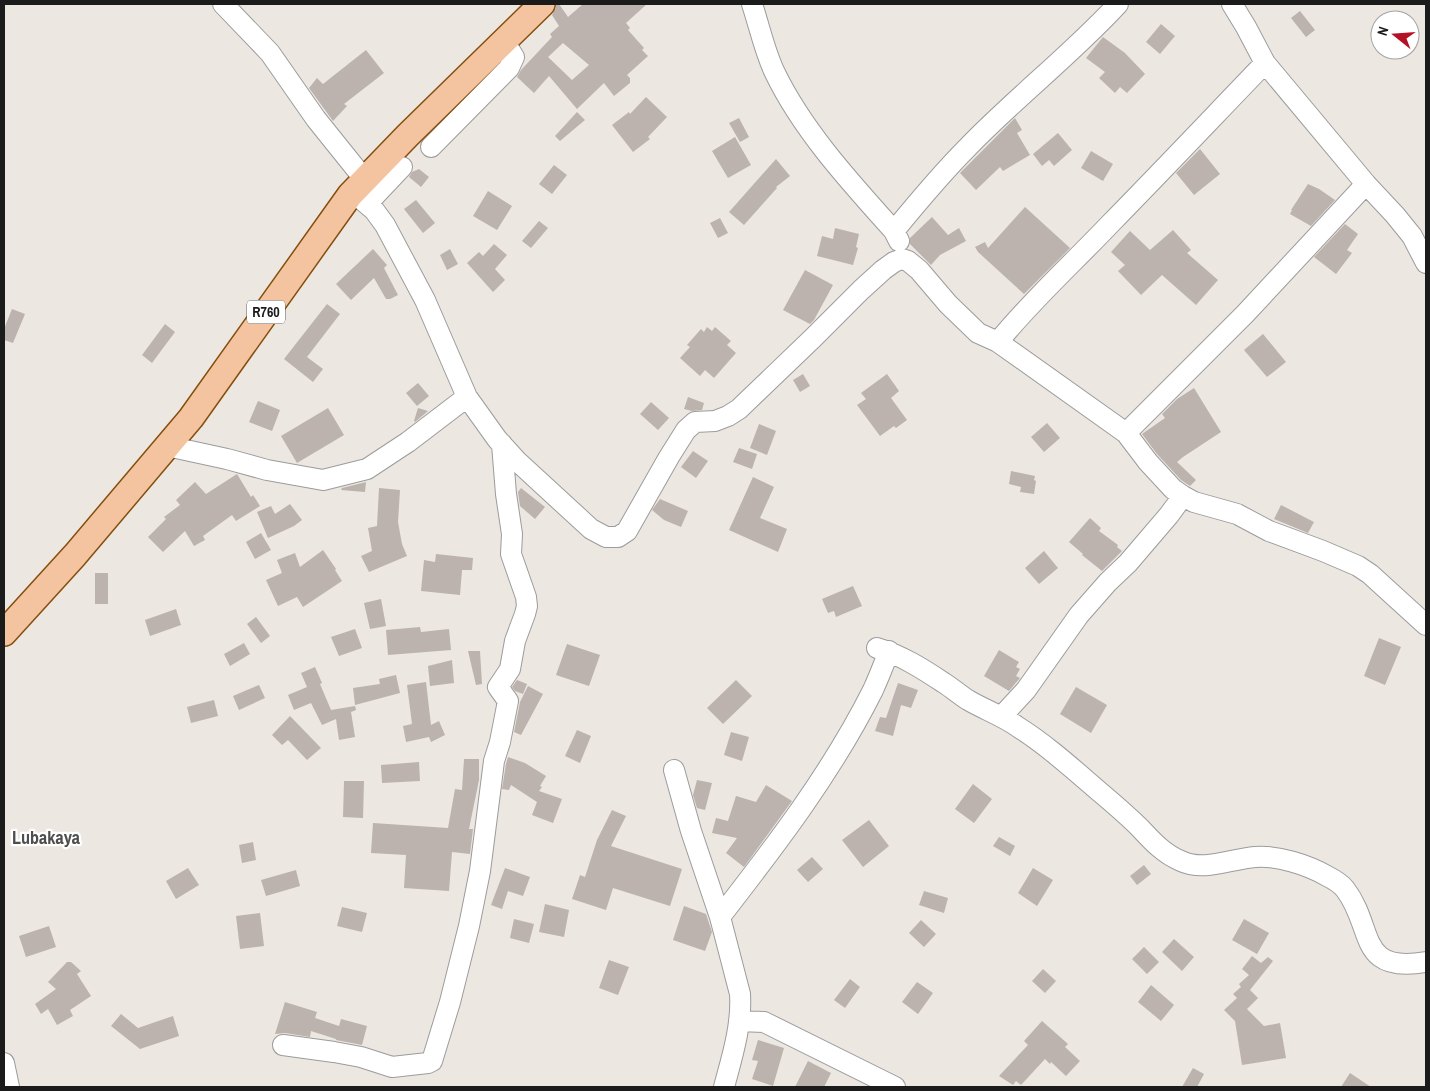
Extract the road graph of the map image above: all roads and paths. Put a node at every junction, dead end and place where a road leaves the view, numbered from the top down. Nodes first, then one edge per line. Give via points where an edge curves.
1 (223, 4) edge
2 (542, 4) edge
3 (752, 4) edge
4 (1118, 4) edge
5 (1232, 4) edge
6 (504, 41) junction
7 (1265, 62) junction
8 (431, 147) dead end
9 (402, 167) dead end
10 (1366, 184) junction
11 (361, 193) junction
12 (894, 231) junction
13 (908, 261) junction
14 (1426, 264) edge
15 (998, 342) junction
16 (467, 398) junction
17 (1126, 433) junction
18 (502, 444) junction
19 (167, 446) junction
20 (1183, 496) junction
21 (1426, 625) edge
22 (4, 634) edge
23 (1002, 716) junction
24 (674, 770) dead end
25 (720, 917) junction
26 (1426, 962) edge
27 (739, 1021) junction
28 (283, 1045) dead end
29 (4, 1062) edge
30 (9, 1087) edge
31 (724, 1087) edge
32 (895, 1087) edge

1 - 11 street via 270,53 316,118
2 - 6 main road, R760
3 - 12 street via 774,71 791,102 845,175
4 - 12 street via 966,149
5 - 7 street
6 - 8 street via 514,57 509,68
6 - 11 main road, R760
7 - 10 street
7 - 15 street
9 - 11 street
10 - 14 street via 1412,236
10 - 17 street via 1245,314
11 - 16 street via 385,225 425,300
11 - 19 main road, R760
12 - 13 street
13 - 15 street via 971,327
13 - 18 street via 894,262 861,290 739,409 714,421 695,422 686,430 633,522 618,537 606,537 591,529
15 - 17 street
16 - 18 street
16 - 19 street via 366,469 323,480
17 - 20 street via 1148,462
18 - 28 street via 512,554 527,606 510,668 498,687 508,701 494,761 480,871 461,960 432,1061 392,1067 334,1052
19 - 22 main road, R760
20 - 21 street via 1237,514 1269,531 1358,566
20 - 23 street via 1128,563 1078,615 1026,690
23 - 25 street via 968,700 923,670 883,649 873,689 849,734 770,853
23 - 26 street via 1044,745 1174,858 1200,866 1273,857 1309,867 1344,888 1359,914 1369,943 1381,956 1394,963
24 - 25 street
25 - 27 street via 740,994
27 - 31 street
27 - 32 street via 764,1022
29 - 30 street

